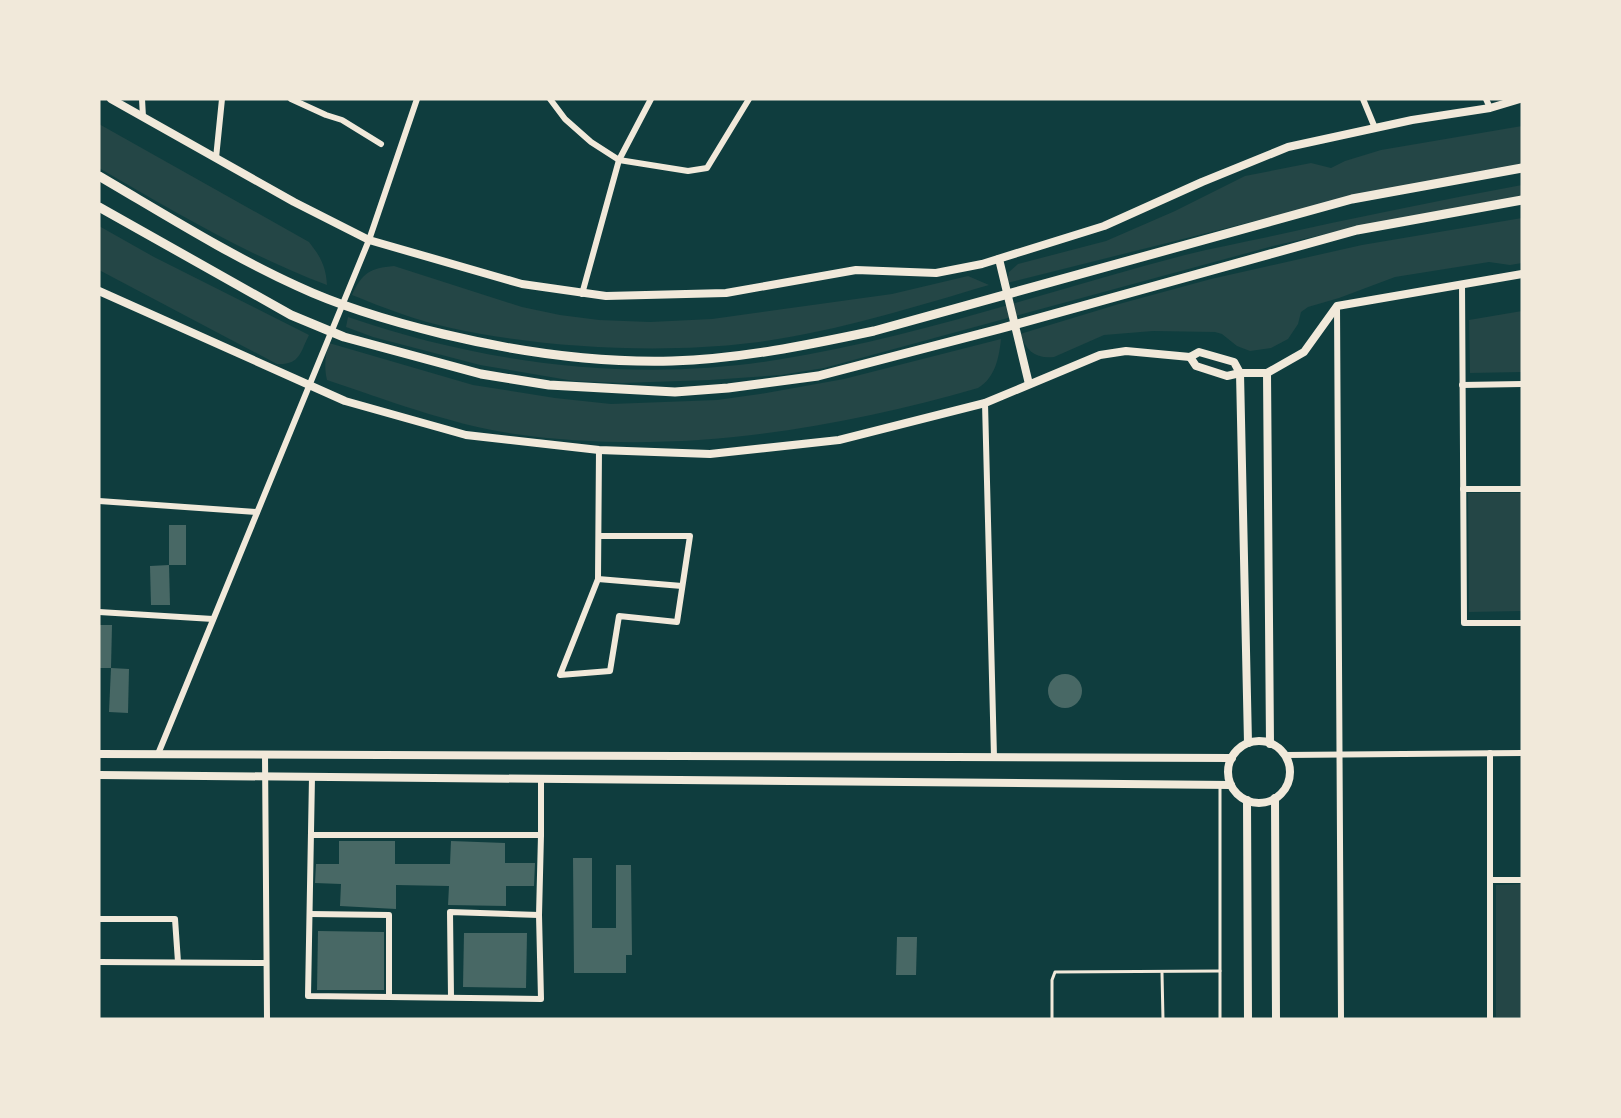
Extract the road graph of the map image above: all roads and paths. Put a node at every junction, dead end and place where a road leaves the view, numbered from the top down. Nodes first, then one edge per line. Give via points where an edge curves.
1 (111, 99) edge
2 (142, 99) edge
3 (222, 99) edge
4 (291, 99) edge
5 (310, 99) edge
6 (417, 99) edge
7 (550, 99) edge
8 (651, 99) edge
9 (749, 99) edge
10 (1363, 99) edge
11 (1486, 99) edge
12 (1520, 99) edge
13 (310, 108) junction
14 (1490, 108) junction
15 (143, 117) junction
16 (1375, 128) junction
17 (381, 144) dead end
18 (216, 158) junction
19 (619, 160) junction
20 (1522, 168) edge
21 (99, 176) edge
22 (1522, 200) edge
23 (99, 207) edge
24 (369, 240) junction
25 (999, 259) junction
26 (1522, 274) edge
27 (1462, 284) junction
28 (99, 291) edge
29 (582, 294) junction
30 (1337, 306) junction
31 (1190, 357) junction
32 (1240, 373) junction
33 (1267, 374) junction
34 (1029, 384) junction
35 (1522, 384) edge
36 (1462, 385) junction
37 (309, 386) junction
38 (986, 403) junction
39 (598, 450) junction
40 (1463, 489) junction
41 (1522, 489) edge
42 (99, 501) edge
43 (257, 512) junction
44 (599, 536) junction
45 (598, 579) junction
46 (682, 585) junction
47 (99, 612) edge
48 (213, 619) junction
49 (1522, 623) edge
50 (1248, 743) junction
51 (1270, 744) junction
52 (1490, 753) junction
53 (1522, 753) edge
54 (99, 754) edge
55 (158, 754) junction
56 (265, 755) junction
57 (1285, 755) junction
58 (1339, 755) junction
59 (993, 757) junction
60 (1232, 758) junction
61 (99, 775) edge
62 (265, 776) junction
63 (312, 777) junction
64 (541, 779) junction
65 (1220, 785) junction
66 (1231, 785) junction
67 (1275, 798) junction
68 (1247, 800) junction
69 (311, 835) junction
70 (541, 835) junction
71 (1490, 880) junction
72 (1522, 880) edge
73 (310, 915) junction
74 (539, 915) junction
75 (99, 919) edge
76 (99, 962) edge
77 (177, 962) junction
78 (266, 963) junction
79 (1220, 970) junction
80 (1162, 972) junction
81 (389, 997) junction
82 (451, 997) junction
83 (267, 1019) edge
84 (1052, 1019) edge
85 (1163, 1019) edge
86 (1220, 1019) edge
87 (1248, 1019) edge
88 (1276, 1019) edge
89 (1341, 1019) edge
90 (1490, 1019) edge

1 - 15 street
2 - 15 street
3 - 18 street
4 - 13 street
5 - 13 street
6 - 24 street
7 - 19 street via 591,142
8 - 19 street
9 - 19 street via 707,168 688,171
10 - 16 street
11 - 14 street
12 - 14 street
13 - 17 street via 342,120
14 - 16 street
15 - 18 street
16 - 25 street via 1287,147 1104,226
18 - 24 street
19 - 29 street
20 - 21 highway via 1352,199 874,331 730,357 673,361 553,355 398,323 298,287 253,265
22 - 23 highway via 1358,230 818,376 675,392 549,385 470,371 344,336 291,315
24 - 29 street via 522,284
24 - 37 street
25 - 29 street via 936,273 856,270 726,293
25 - 34 street
26 - 27 street
27 - 30 street
27 - 36 street
28 - 37 street
30 - 33 street via 1304,352
30 - 58 street
31 - 32 street via 1196,366 1227,376
31 - 32 street via 1199,352 1234,362
31 - 34 street via 1126,351 1100,355
32 - 33 street
32 - 50 street
33 - 51 street
34 - 38 street
35 - 36 street
36 - 40 street
37 - 39 street via 345,401 466,435
37 - 43 street
38 - 39 street via 839,440 710,454
38 - 59 street
39 - 44 street
40 - 41 street
40 - 49 street via 1464,623
42 - 43 street
43 - 48 street
44 - 45 street
44 - 46 street via 690,536
45 - 46 street
45 - 46 street via 560,675 610,671 619,616 678,622
47 - 48 street
48 - 55 street
50 - 51 street
50 - 60 street
51 - 57 street
52 - 53 street
52 - 58 street
52 - 71 street
54 - 55 street
55 - 56 street
56 - 59 street
56 - 62 street
57 - 58 street
57 - 67 street via 1289,779
58 - 89 street
59 - 60 street
60 - 66 street via 1228,765
61 - 62 street
62 - 63 street
62 - 78 street
63 - 64 street
63 - 69 street
64 - 65 street
64 - 70 street
65 - 66 street
65 - 79 lane
66 - 68 street
67 - 68 street via 1265,803
67 - 88 street
68 - 87 street
69 - 70 street
69 - 73 street
70 - 74 street
71 - 72 street
71 - 90 street
73 - 81 street via 389,915
73 - 81 street via 308,996
74 - 82 street via 541,999
74 - 82 street via 450,912
75 - 77 street via 175,919
76 - 77 street
77 - 78 street
78 - 83 street
79 - 80 lane
79 - 86 lane
80 - 84 lane via 1055,972
80 - 85 lane
81 - 82 street

